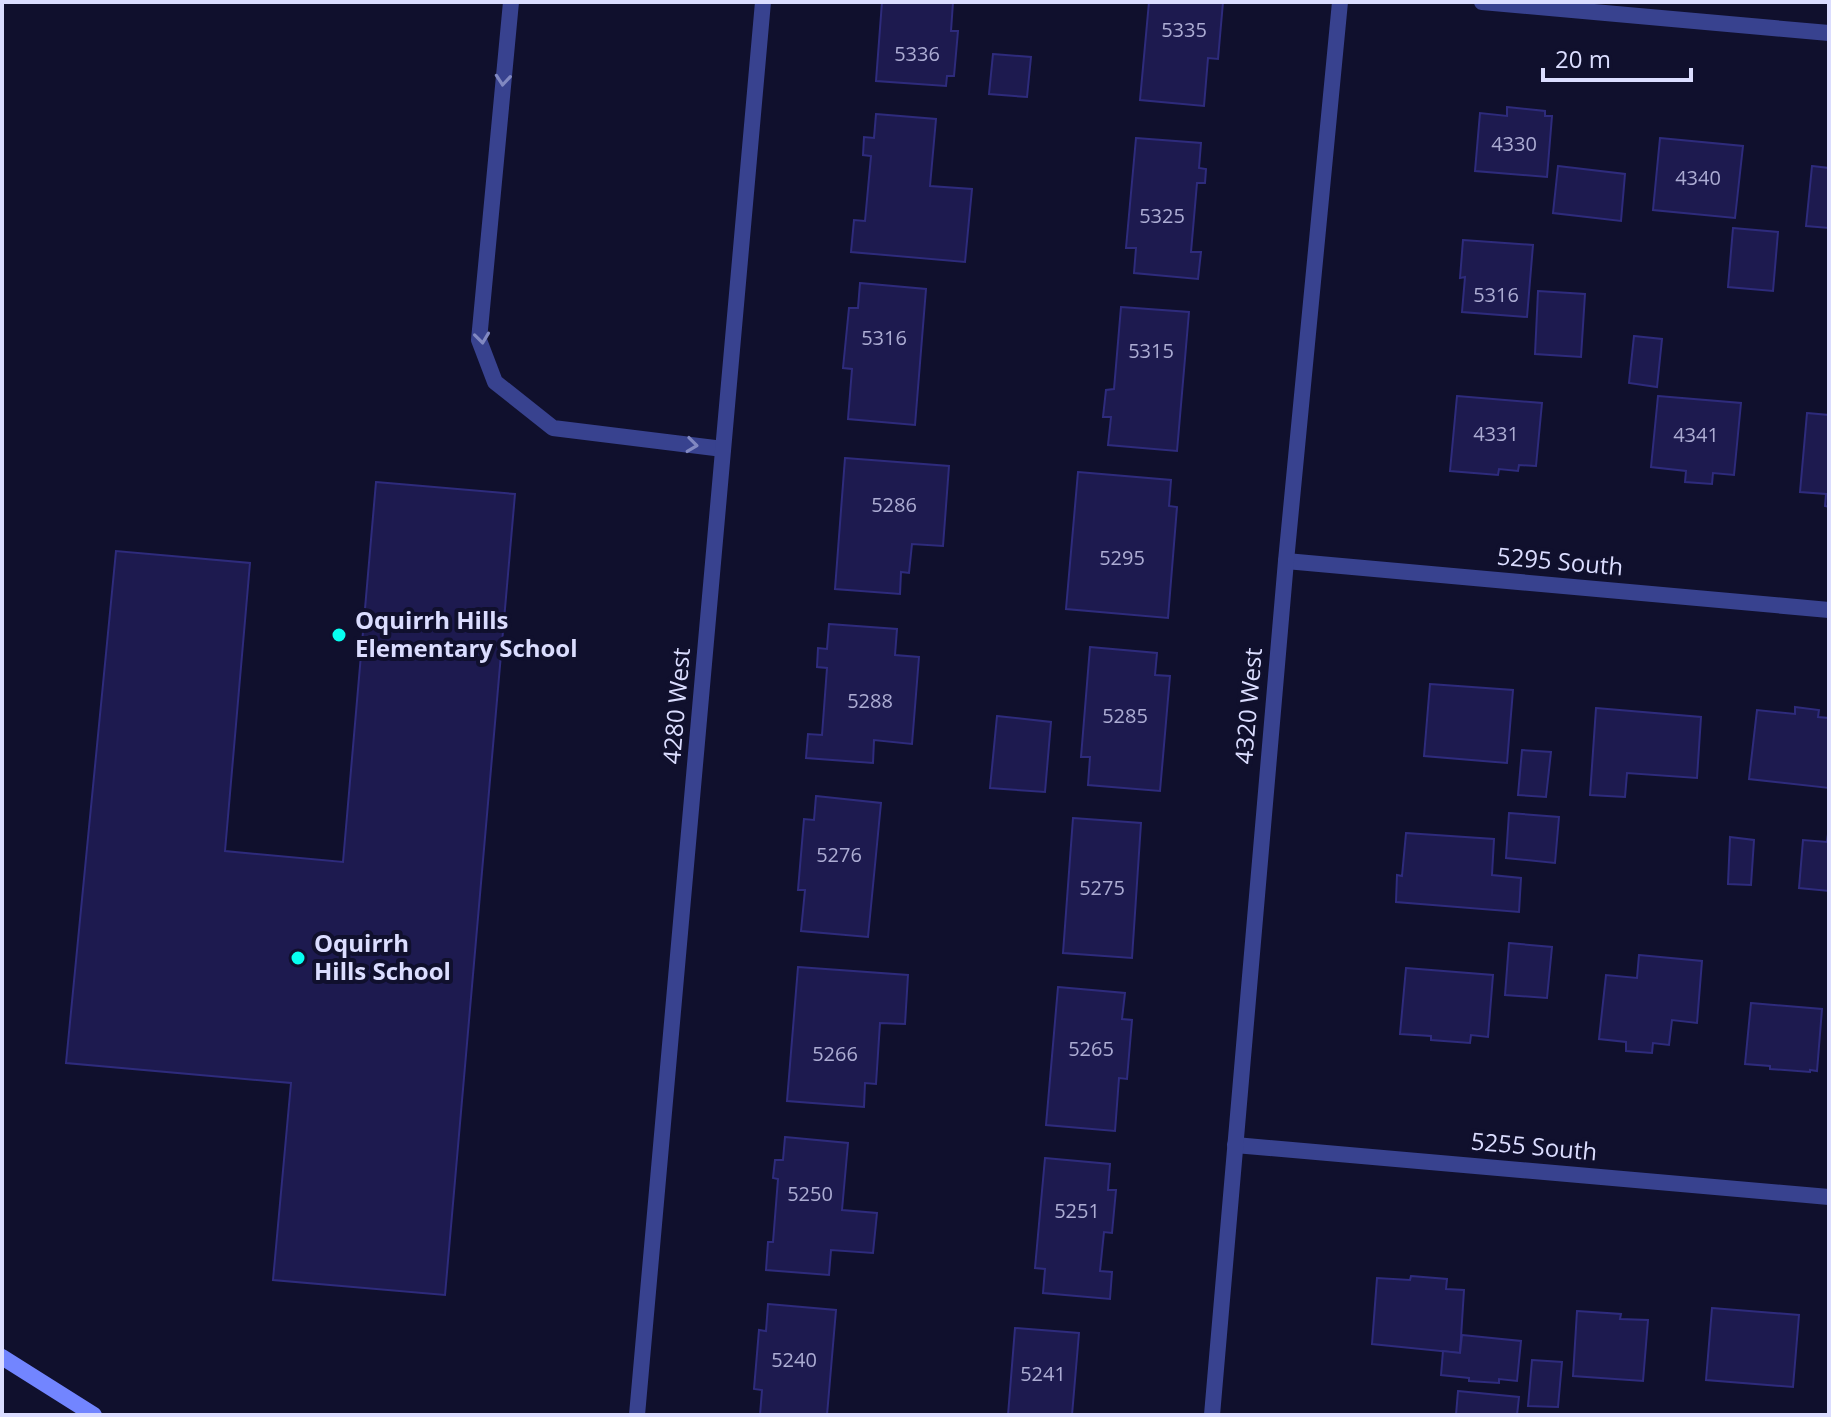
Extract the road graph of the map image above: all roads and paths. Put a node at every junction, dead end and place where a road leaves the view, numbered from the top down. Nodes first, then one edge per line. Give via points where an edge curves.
1 (511, 2) edge
2 (763, 2) edge
3 (1340, 2) edge
4 (1482, 2) edge
5 (1829, 33) edge
6 (723, 449) junction
7 (1286, 561) junction
8 (1829, 610) edge
9 (1235, 1145) junction
10 (1829, 1197) edge
11 (2, 1357) edge
12 (94, 1415) edge
13 (637, 1415) edge
14 (1212, 1415) edge

1 -> 6 street via 479,340 495,382 553,428
2 - 6 street, 4280 West
3 - 7 street, 4320 West
4 - 5 street
6 - 13 street, 4280 West
7 - 8 street, 5295 South
7 - 9 street, 4320 West
9 - 10 street, 5255 South
9 - 14 street, 4320 West
11 - 12 street

